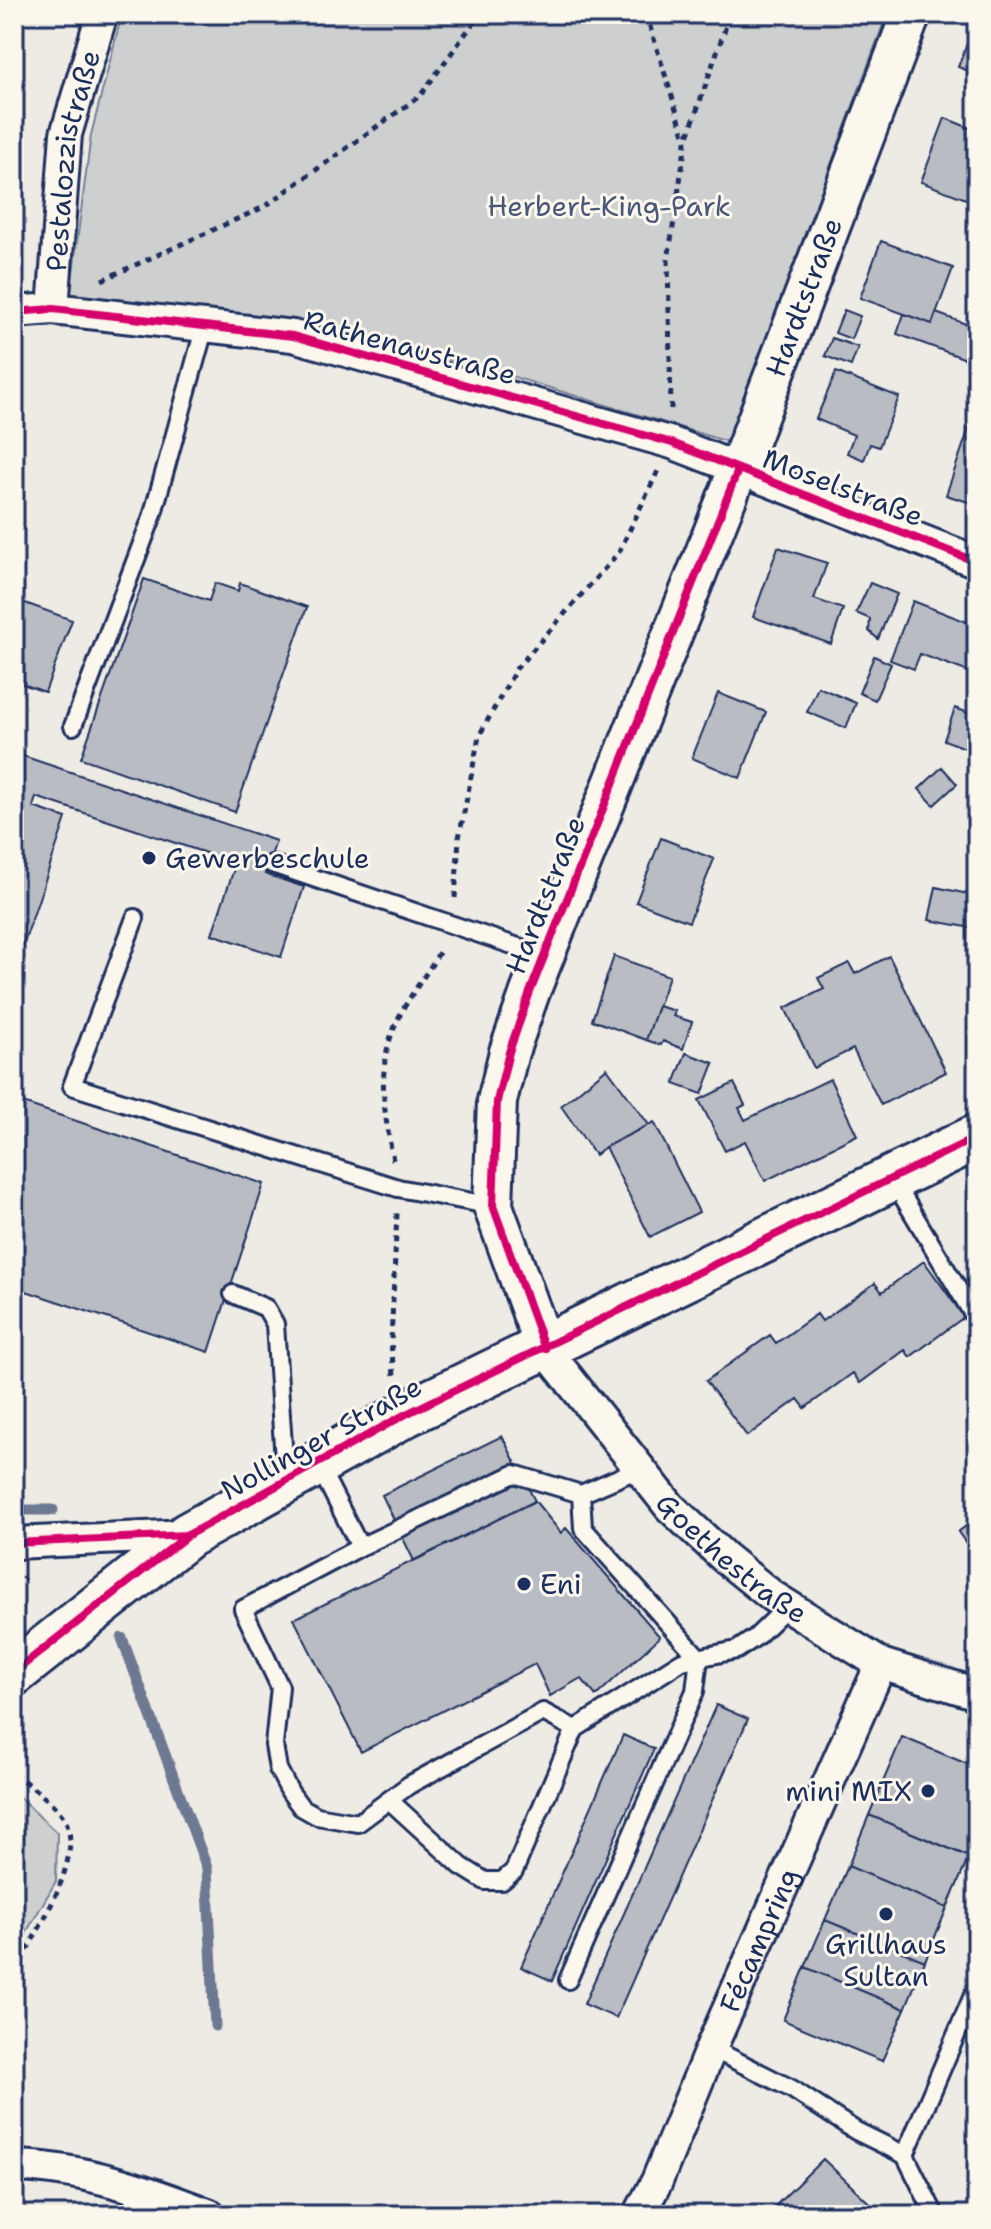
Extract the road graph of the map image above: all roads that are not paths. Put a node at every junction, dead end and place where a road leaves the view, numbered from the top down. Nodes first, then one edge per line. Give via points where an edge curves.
1 (102, 14) edge
2 (911, 14) edge
3 (53, 309) junction
4 (14, 312) edge
5 (205, 326) junction
6 (738, 470) junction
7 (977, 562) edge
8 (73, 726) dead end
9 (272, 864) dead end
10 (135, 918) dead end
11 (545, 956) junction
12 (977, 1137) edge
13 (892, 1179) junction
14 (493, 1206) junction
15 (233, 1294) dead end
16 (977, 1321) edge
17 (545, 1349) junction
18 (641, 1468) junction
19 (302, 1474) junction
20 (581, 1494) junction
21 (188, 1535) junction
22 (14, 1543) edge
23 (360, 1547) junction
24 (788, 1606) junction
25 (699, 1658) junction
26 (881, 1664) junction
27 (15, 1665) edge
28 (977, 1694) edge
29 (575, 1729) junction
30 (389, 1800) junction
31 (568, 1980) dead end
32 (977, 1986) edge
33 (711, 2048) junction
34 (905, 2155) junction
35 (14, 2166) edge
36 (190, 2212) edge
37 (639, 2215) edge
38 (935, 2215) edge

1 - 3 street, Pestalozzistraße via 66,134
2 - 6 street, Hardtstraße
3 - 4 street, Rathenaustraße
3 - 5 street, Rathenaustraße
5 - 6 street, Rathenaustraße via 293,336 672,443
5 - 8 lane via 152,517
6 - 7 street, Moselstraße
6 - 11 street, Hardtstraße
9 - 11 lane
10 - 14 lane via 72,1086 398,1188
11 - 14 street, Hardtstraße via 509,1052 497,1101
12 - 13 main road, Nollinger Straße
13 - 16 lane
13 - 17 main road, Nollinger Straße
14 - 17 street, Hardtstraße
15 - 19 lane via 266,1308 275,1324
17 - 18 street, Goethestraße
17 - 19 main road, Nollinger Straße via 406,1414
18 - 20 lane
18 - 24 street, Goethestraße via 670,1507
19 - 21 main road, Nollinger Straße
19 - 23 lane
20 - 23 lane via 514,1474
20 - 25 lane via 583,1528
21 - 22 street
21 - 27 main road, Nollinger Straße
23 - 30 lane via 243,1609 280,1687 274,1745 278,1769 301,1807 317,1816 358,1823
24 - 25 lane via 737,1650
24 - 26 street, Goethestraße
25 - 29 lane via 682,1661
25 - 31 lane via 695,1691
26 - 28 street, Goethestraße
26 - 33 street, Fécampring
29 - 30 lane via 543,1712
29 - 30 lane via 514,1871 502,1881 485,1881 461,1866
32 - 34 lane
33 - 34 lane
33 - 37 street, Fécampring
34 - 38 lane
35 - 36 street via 46,2167 152,2193

